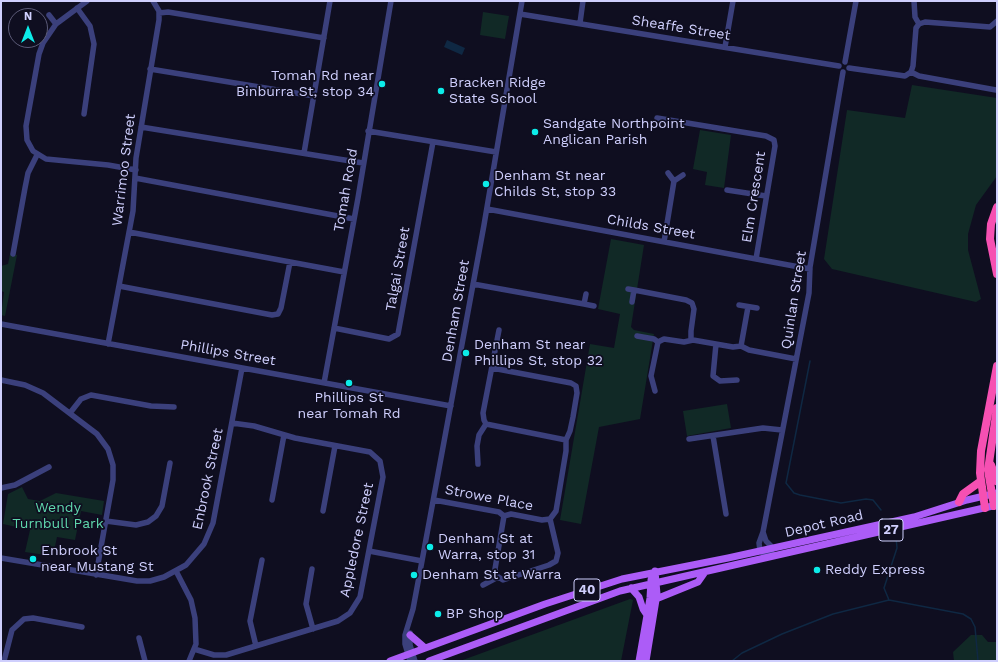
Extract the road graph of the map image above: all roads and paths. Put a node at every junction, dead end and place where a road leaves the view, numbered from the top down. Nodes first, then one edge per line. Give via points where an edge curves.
1 (87, 1) edge
2 (153, 1) edge
3 (330, 1) edge
4 (390, 1) edge
5 (522, 1) edge
6 (583, 1) edge
7 (733, 1) edge
8 (856, 1) edge
9 (914, 1) edge
10 (77, 8) junction
11 (159, 13) junction
12 (520, 14) junction
13 (49, 16) dead end
14 (997, 21) edge
15 (580, 23) junction
16 (56, 24) junction
17 (919, 24) junction
18 (324, 38) junction
19 (725, 48) junction
20 (845, 62) junction
21 (839, 66) junction
22 (849, 68) junction
23 (150, 69) junction
24 (843, 72) junction
25 (911, 72) junction
26 (996, 90) edge
27 (314, 96) junction
28 (84, 114) dead end
29 (657, 118) dead end
30 (141, 127) junction
31 (368, 131) junction
32 (433, 142) junction
33 (496, 152) junction
34 (304, 154) junction
35 (37, 155) junction
36 (363, 163) junction
37 (136, 170) junction
38 (668, 172) dead end
39 (683, 175) dead end
40 (135, 178) junction
41 (674, 181) junction
42 (727, 190) dead end
43 (766, 196) junction
44 (997, 207) edge
45 (487, 209) junction
46 (354, 219) junction
47 (129, 232) junction
48 (664, 242) junction
49 (13, 254) dead end
50 (756, 259) junction
51 (290, 262) junction
52 (810, 269) junction
53 (344, 272) junction
54 (997, 274) edge
55 (473, 284) junction
56 (119, 286) junction
57 (628, 289) dead end
58 (634, 290) junction
59 (586, 294) dead end
60 (632, 302) dead end
61 (584, 304) junction
62 (738, 305) dead end
63 (594, 306) dead end
64 (748, 307) junction
65 (757, 308) dead end
66 (1, 324) edge
67 (334, 328) junction
68 (499, 330) dead end
69 (637, 336) dead end
70 (691, 340) junction
71 (658, 342) junction
72 (108, 344) junction
73 (716, 344) junction
74 (741, 346) junction
75 (796, 359) junction
76 (997, 366) edge
77 (242, 368) junction
78 (492, 368) junction
79 (1, 380) edge
80 (737, 380) dead end
81 (324, 383) junction
82 (654, 390) dead end
83 (451, 406) junction
84 (174, 407) dead end
85 (997, 408) edge
86 (70, 413) junction
87 (232, 424) junction
88 (486, 424) junction
89 (782, 430) junction
90 (284, 435) junction
91 (713, 436) junction
92 (566, 440) junction
93 (689, 440) dead end
94 (335, 446) junction
95 (989, 461) junction
96 (170, 463) dead end
97 (478, 464) dead end
98 (49, 467) dead end
99 (981, 481) junction
100 (997, 481) edge
101 (1, 488) edge
102 (994, 493) edge
103 (982, 496) junction
104 (272, 500) dead end
105 (434, 500) junction
106 (959, 502) junction
107 (996, 505) edge
108 (985, 508) junction
109 (323, 511) dead end
110 (726, 514) dead end
111 (504, 516) junction
112 (550, 519) junction
113 (106, 521) junction
114 (763, 532) junction
115 (773, 548) junction
116 (369, 551) junction
117 (760, 551) junction
118 (780, 555) junction
119 (1, 558) edge
120 (262, 560) dead end
121 (422, 561) junction
122 (312, 569) dead end
123 (176, 571) junction
124 (652, 572) junction
125 (705, 572) junction
126 (96, 575) junction
127 (498, 577) junction
128 (654, 583) junction
129 (481, 587) dead end
130 (631, 588) junction
131 (656, 599) junction
132 (647, 615) junction
133 (410, 625) junction
134 (82, 627) dead end
135 (313, 629) junction
136 (410, 635) junction
137 (138, 638) dead end
138 (256, 646) junction
139 (425, 648) junction
140 (194, 650) junction
141 (410, 656) edge
142 (4, 661) edge
143 (145, 661) edge
144 (189, 661) edge
145 (390, 661) edge
146 (415, 661) edge
147 (429, 661) edge
148 (639, 661) edge
149 (646, 661) edge

1 - 10 street
2 - 11 street
3 - 18 street
4 - 31 street, Tomah Road
5 - 12 street, Denham Street
6 - 15 street
7 - 19 street
8 - 20 street
9 - 17 street via 914,17
10 - 16 street
10 - 28 street via 90,26 94,44
11 - 18 street via 168,12
11 - 23 street, Warrimoo Street
12 - 15 street, Sheaffe Street
12 - 33 street, Denham Street
13 - 16 street
14 - 17 street via 990,27 925,22
15 - 19 street, Sheaffe Street
16 - 35 street via 39,54 26,126 29,146
17 - 25 street via 916,28 917,39
18 - 27 street
19 - 21 street, Sheaffe Street
20 - 21 street
20 - 22 street
21 - 24 street
22 - 24 street via 847,72
22 - 25 street via 905,76
23 - 27 street
23 - 30 street, Warrimoo Street
24 - 52 street, Quinlan Street
25 - 26 street via 919,76
27 - 34 street
29 - 43 street, Elm Crescent via 773,138 775,146
30 - 34 street
30 - 37 street, Warrimoo Street
31 - 32 street
31 - 36 street, Tomah Road
32 - 33 street
32 - 67 street, Talgai Street via 398,334 388,338
33 - 45 street, Denham Street
34 - 36 street
35 - 37 street via 46,159
35 - 49 street via 28,173
36 - 46 street, Tomah Road
37 - 40 street, Warrimoo Street
38 - 41 street
39 - 41 street
40 - 46 street
40 - 47 street, Warrimoo Street
41 - 48 street
42 - 43 street
43 - 50 street, Elm Crescent
44 - 54 highway via 991,224 990,239
45 - 48 street, Childs Street
45 - 55 street, Denham Street
46 - 53 street, Tomah Road
47 - 51 street
47 - 56 street, Warrimoo Street
48 - 50 street, Childs Street
50 - 52 street, Childs Street
51 - 53 street
51 - 56 street via 279,315
52 - 75 street, Quinlan Street via 809,293
53 - 67 street, Tomah Road
55 - 61 street
55 - 83 street, Denham Street
56 - 72 street, Warrimoo Street
57 - 58 street
58 - 60 street
58 - 70 street via 692,303 694,309
59 - 61 street
61 - 63 street
62 - 64 street
64 - 65 street
64 - 74 street
66 - 72 street, Phillips Street
67 - 81 street, Tomah Road
68 - 78 street
69 - 71 street
70 - 71 street via 684,342 664,339
70 - 73 street
71 - 82 street via 651,376
72 - 77 street, Phillips Street
73 - 74 street
73 - 80 street via 714,378 720,381
74 - 75 street via 749,350
75 - 89 street, Quinlan Street
76 - 99 highway via 982,441
77 - 81 street, Phillips Street
77 - 87 street, Enbrook Street
78 - 88 street via 483,416
78 - 92 street, Strowe Place via 576,386 573,417
79 - 86 street via 37,389
81 - 83 street, Phillips Street
83 - 105 street, Denham Street
84 - 86 street via 151,406 91,395 81,399
85 - 95 highway
86 - 113 street via 97,434 111,455 114,480
87 - 90 street, Appledore Street via 254,426
87 - 123 street, Enbrook Street via 211,531 195,556
88 - 92 street
88 - 97 street via 479,435
89 - 91 street via 763,428
89 - 114 street, Quinlan Street
90 - 94 street, Appledore Street
90 - 104 street
91 - 93 street
91 - 110 street
92 - 112 street, Strowe Place via 556,511
94 - 109 street
94 - 116 street, Appledore Street via 370,452 382,464 383,477
95 - 100 highway
95 - 102 highway via 988,470
96 - 113 street via 162,506 156,516 148,522 136,525
98 - 101 street via 16,485
99 - 103 highway
99 - 106 highway via 963,494
102 - 103 main road, Depot Road / 27
102 - 107 highway
103 - 106 main road, Depot Road / 27
103 - 108 highway
105 - 111 street, Strowe Place via 499,512
105 - 121 street, Denham Street
106 - 115 main road, Depot Road / 27 via 914,517
107 - 108 main road, Depot Road / 27
108 - 118 main road, Depot Road / 27
111 - 112 street, Strowe Place via 511,514 544,521
111 - 127 street via 495,567
112 - 127 street via 558,553 557,559 508,580
113 - 126 street
114 - 115 street via 766,541
114 - 117 street, Quinlan Street via 759,543
115 - 117 main road, Depot Road / 27
116 - 121 street
116 - 135 street, Appledore Street via 360,597 354,610 343,619
117 - 118 street
117 - 124 main road, Depot Road / 27
118 - 125 main road, Depot Road / 27
119 - 126 street, Enbrook Street
120 - 138 street via 250,625
121 - 133 street, Denham Street
122 - 135 street via 306,604
123 - 126 street, Enbrook Street via 164,577 144,581
123 - 140 street via 195,613
124 - 128 main road
124 - 139 main road, 40 via 563,598
125 - 128 main road, 40
125 - 131 main road, 27 via 698,582
127 - 129 street
128 - 130 main road, 40
128 - 131 main road
128 - 132 main road
130 - 132 main road via 639,597
130 - 147 main road, 40
131 - 149 main road
132 - 148 main road
133 - 136 street, Denham Street
133 - 141 street, Denham Street via 405,638
134 - 142 street via 37,618 24,619 12,630
135 - 138 street, Appledore Street
136 - 139 main road
136 - 141 street, Denham Street
137 - 143 street
138 - 140 street, Appledore Street via 222,656
139 - 141 main road, 40
140 - 144 street
141 - 145 main road, 40
141 - 146 street, Denham Street

